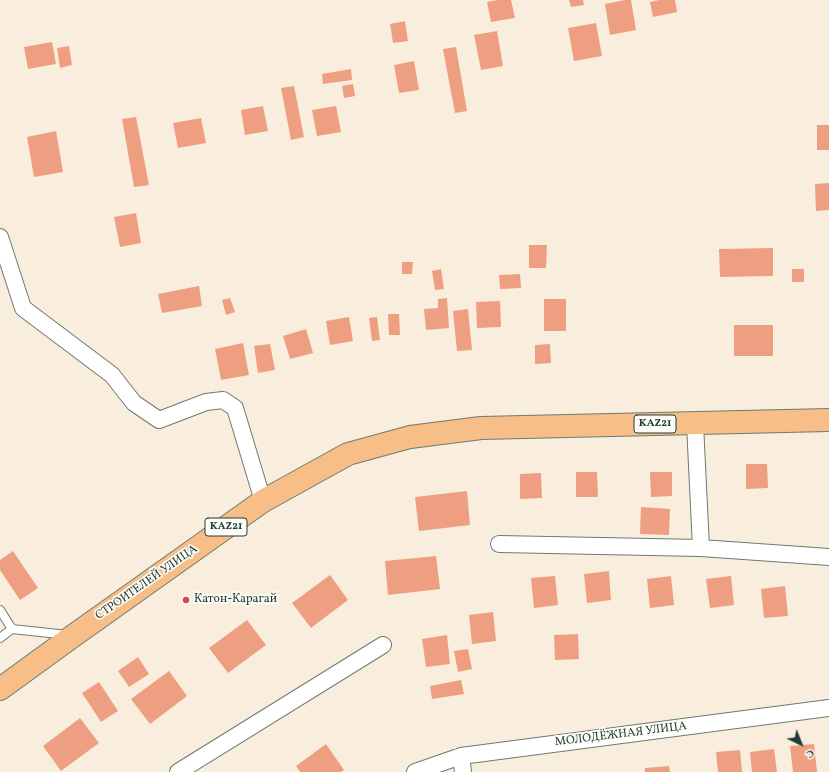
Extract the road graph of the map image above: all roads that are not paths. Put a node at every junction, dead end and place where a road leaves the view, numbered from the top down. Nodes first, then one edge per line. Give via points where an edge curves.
1 (0, 237) edge
2 (829, 420) edge
3 (695, 424) junction
4 (263, 501) junction
5 (499, 544) dead end
6 (701, 548) junction
7 (829, 557) edge
8 (0, 610) edge
9 (12, 629) junction
10 (72, 636) junction
11 (0, 638) edge
12 (383, 645) dead end
13 (0, 690) edge
14 (829, 708) edge
15 (461, 756) junction
16 (178, 772) edge
17 (415, 772) edge
18 (463, 772) edge

1 - 4 street via 23,308 112,375 134,403 159,420 206,402 223,400 234,408
2 - 3 highway, KAZ21
3 - 4 highway, СТРОИТЕЛЕЙ УЛИЦА / KAZ21 via 481,428 410,437 348,454
3 - 6 street
4 - 10 highway, СТРОИТЕЛЕЙ УЛИЦА / KAZ21
5 - 6 street
6 - 7 street
8 - 9 lane
9 - 10 lane
9 - 11 lane
10 - 13 highway, СТРОИТЕЛЕЙ УЛИЦА / KAZ21
12 - 16 street
14 - 15 street, МОЛОДЁЖНАЯ УЛИЦА
15 - 17 street, МОЛОДЁЖНАЯ УЛИЦА
15 - 18 street

